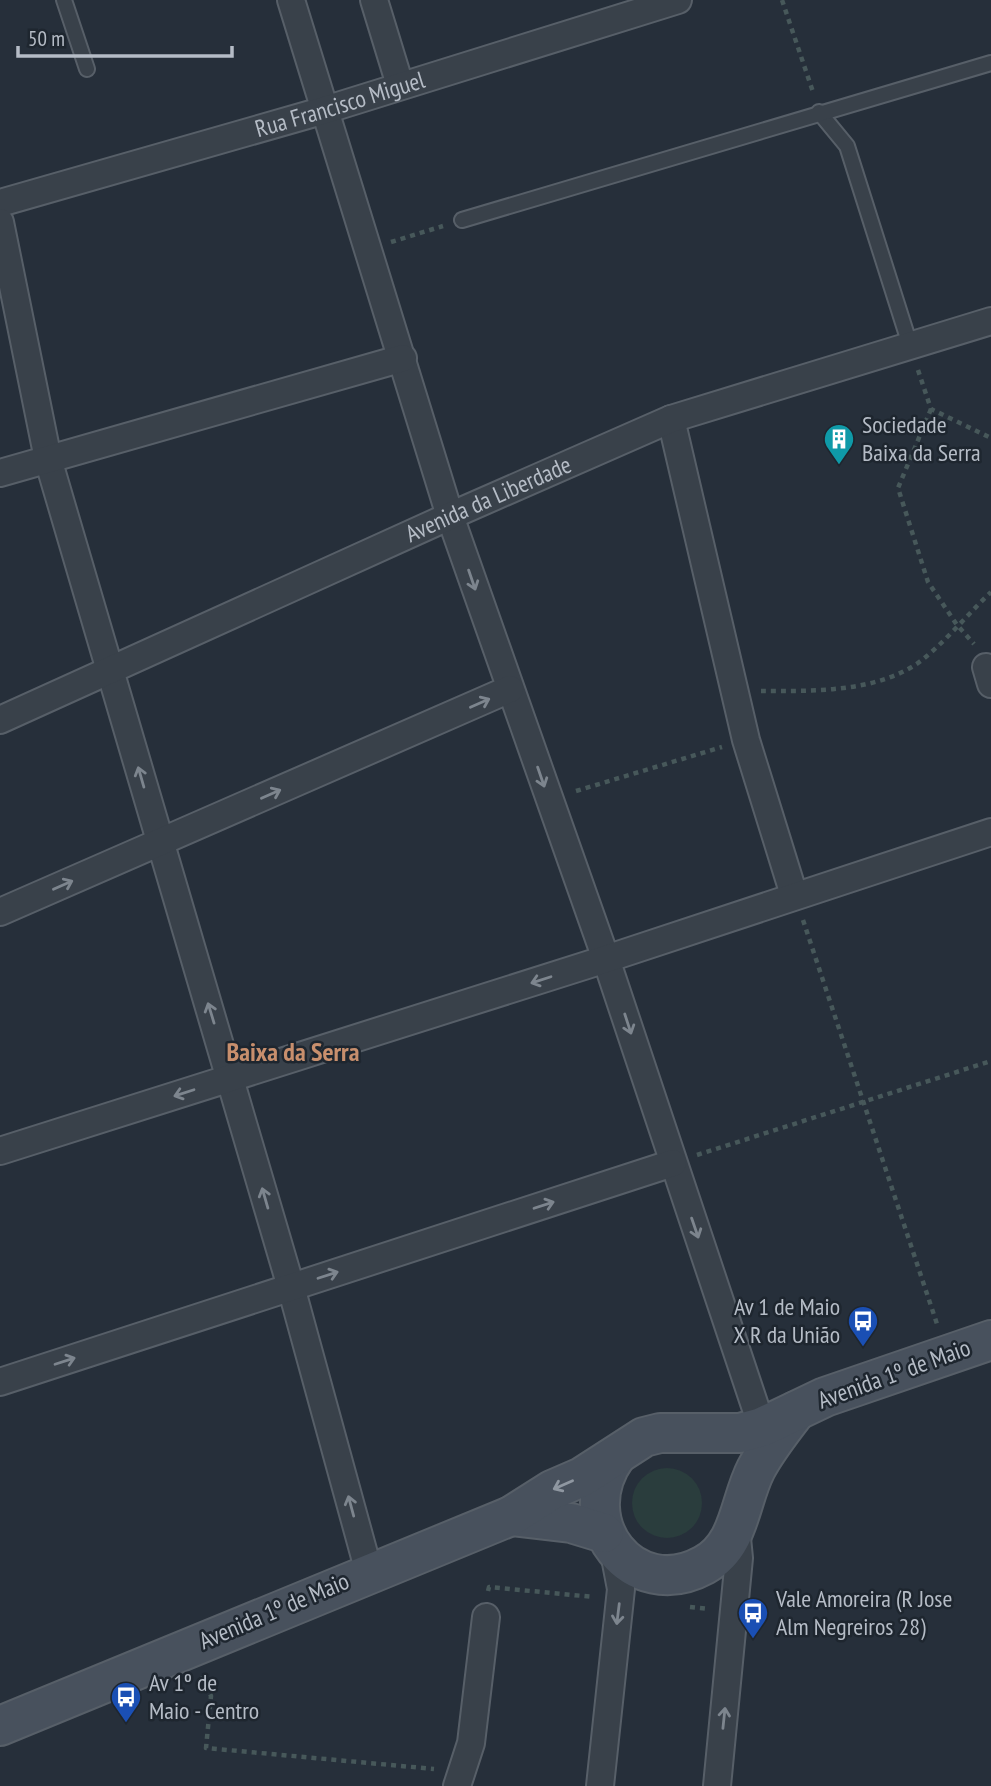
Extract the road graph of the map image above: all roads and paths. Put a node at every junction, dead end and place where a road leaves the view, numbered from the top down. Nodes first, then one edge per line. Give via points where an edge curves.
1 (64, 0) edge
2 (291, 0) edge
3 (374, 0) edge
4 (678, 0) edge
5 (782, 0) edge
6 (991, 63) edge
7 (87, 69) dead end
8 (400, 85) junction
9 (325, 110) junction
10 (819, 112) junction
11 (0, 203) edge
12 (462, 220) joint
13 (0, 222) edge
14 (370, 248) junction
15 (991, 321) edge
16 (910, 345) junction
17 (403, 358) junction
18 (931, 409) junction
19 (671, 419) junction
20 (991, 438) edge
21 (48, 459) junction
22 (0, 473) edge
23 (450, 516) junction
24 (991, 592) edge
25 (957, 625) junction
26 (110, 673) junction
27 (988, 675) edge
28 (510, 689) junction
29 (736, 691) junction
30 (0, 720) edge
31 (746, 740) junction
32 (549, 799) junction
33 (991, 832) edge
34 (160, 842) junction
35 (794, 895) junction
36 (0, 912) edge
37 (606, 960) junction
38 (991, 1061) edge
39 (230, 1078) junction
40 (863, 1102) junction
41 (0, 1151) edge
42 (673, 1163) junction
43 (291, 1287) junction
44 (991, 1340) edge
45 (947, 1355) junction
46 (0, 1382) edge
47 (797, 1410) junction
48 (762, 1427) junction
49 (677, 1433) junction
50 (616, 1456) junction
51 (511, 1516) junction
52 (738, 1519) junction
53 (609, 1540) junction
54 (369, 1572) junction
55 (486, 1617) dead end
56 (190, 1646) junction
57 (0, 1726) edge
58 (460, 1779) edge
59 (600, 1786) edge
60 (717, 1786) edge

1 - 7 lane
2 - 9 street
3 - 8 street
4 - 8 street, Rua Francisco Miguel
5 - 10 path
6 - 10 lane
8 - 9 street, Rua Francisco Miguel
9 - 11 street, Rua Francisco Miguel
9 - 14 street
10 - 12 lane
10 - 16 lane via 847,146
12 - 14 path
13 - 21 street
14 - 17 street
15 - 16 street, Avenida da Liberdade
16 - 18 path
16 - 19 street, Avenida da Liberdade
17 - 21 street
17 - 23 street
18 - 20 path
18 - 25 path via 898,488 928,582
19 - 23 street, Avenida da Liberdade
19 - 29 street
21 - 22 street
21 - 26 street
23 - 26 street, Avenida da Liberdade
23 -> 28 street
24 - 25 path
25 - 27 path via 973,642
25 - 29 path via 920,661 880,680 819,691
26 - 30 street, Avenida da Liberdade
34 -> 26 street
28 -> 32 street
34 -> 28 street
29 - 31 street
31 - 32 path
31 - 35 street
32 - 37 street
33 - 35 street
36 -> 34 street
39 -> 34 street
35 - 37 street
35 - 40 path
37 -> 39 street
37 -> 42 street
38 - 40 path
39 -> 41 street
43 -> 39 street
40 - 42 path
40 - 45 path
43 -> 42 street
42 -> 48 street
46 -> 43 street
54 -> 43 street
44 - 45 main road, Avenida 1º de Maio
45 - 47 main road, Avenida 1º de Maio
47 - 48 main road, Avenida 1º de Maio
47 - 52 main road, Avenida 1º de Maio via 756,1469
48 - 49 main road, Avenida 1º de Maio via 740,1433
49 - 50 main road, Avenida 1º de Maio via 644,1437
49 - 52 main road via 695,1437 724,1459 734,1474
50 -> 51 main road, Avenida 1º de Maio
50 - 53 main road via 601,1484 599,1509
51 - 53 main road, Avenida 1º de Maio via 571,1523
51 - 54 main road, Avenida 1º de Maio
52 - 53 main road, Avenida 1º de Maio via 718,1555 689,1572 664,1574 639,1568
60 -> 52 street via 739,1558
53 -> 59 street via 621,1589
54 - 56 main road, Avenida 1º de Maio
55 - 58 street via 471,1742
56 - 57 main road, Avenida 1º de Maio
56 - 58 path via 211,1696 206,1748

